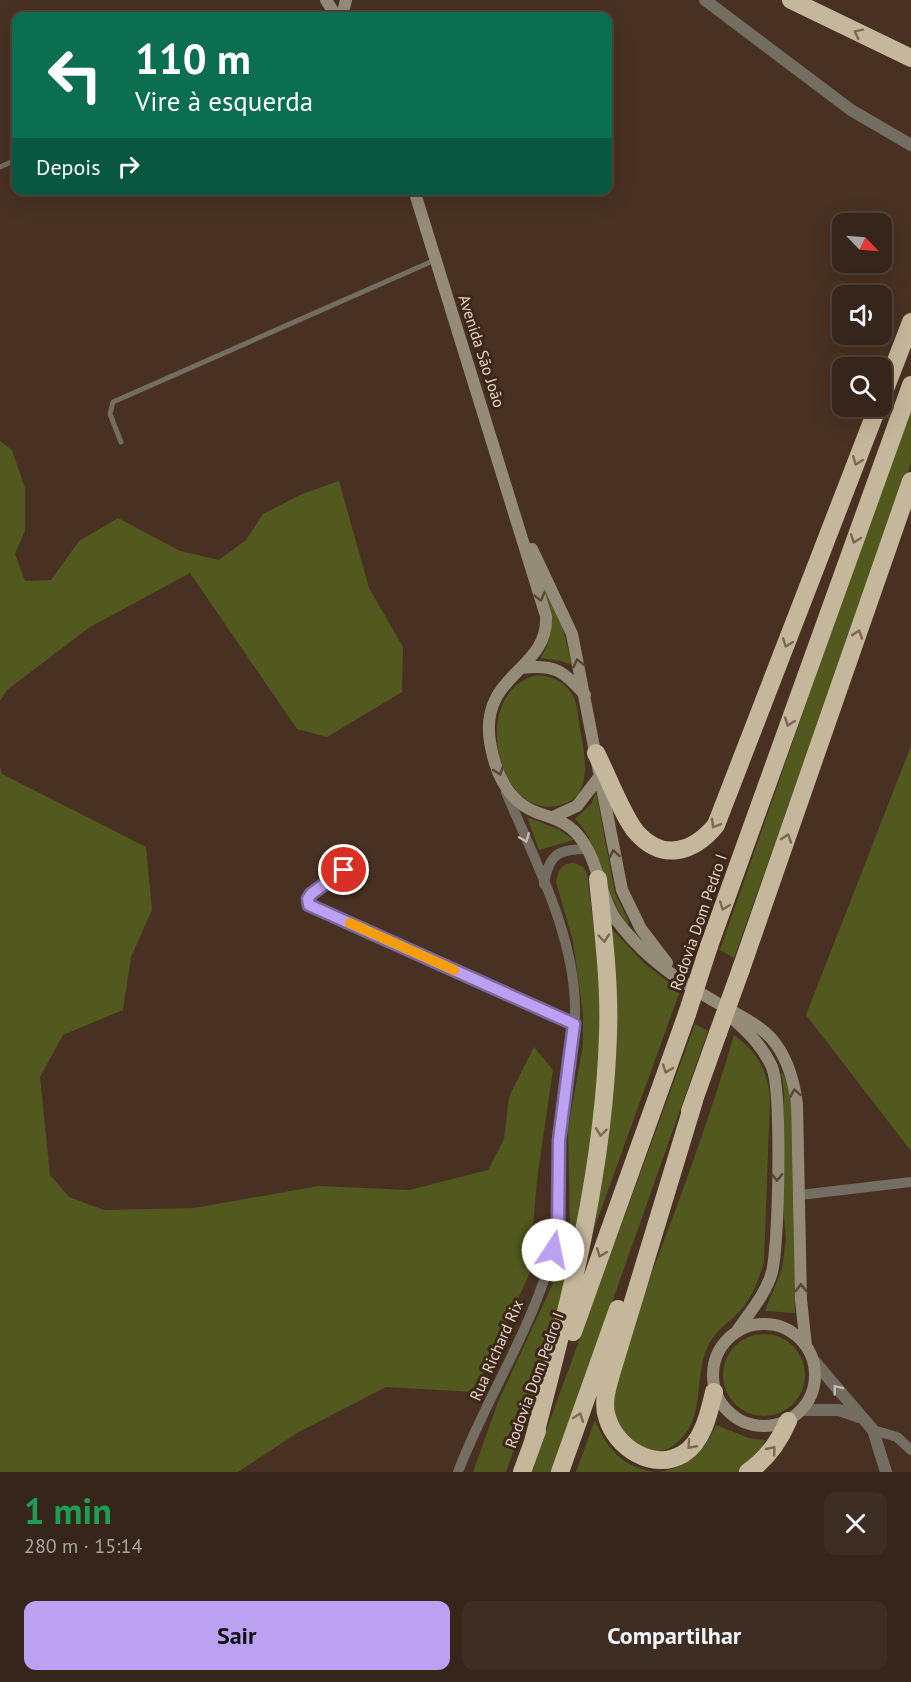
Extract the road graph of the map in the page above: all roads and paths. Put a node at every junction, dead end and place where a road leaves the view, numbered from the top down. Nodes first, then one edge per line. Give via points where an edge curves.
1 (705, 0) edge
2 (712, 0) edge
3 (791, 0) edge
4 (724, 15) junction
5 (911, 58) edge
6 (911, 145) edge
7 (416, 195) edge
8 (435, 260) junction
9 (911, 322) edge
10 (892, 371) edge
11 (911, 385) edge
12 (874, 417) edge
13 (121, 442) dead end
14 (911, 481) edge
15 (518, 521) junction
16 (521, 668) junction
17 (586, 696) junction
18 (596, 753) junction
19 (600, 776) junction
20 (506, 792) junction
21 (553, 817) junction
22 (588, 849) junction
23 (344, 870) dead end
24 (598, 879) junction
25 (544, 885) junction
26 (679, 978) junction
27 (708, 998) junction
28 (574, 1024) junction
29 (694, 1101) junction
30 (911, 1182) edge
31 (800, 1195) junction
32 (737, 1331) junction
33 (806, 1346) junction
34 (814, 1361) junction
35 (714, 1392) junction
36 (795, 1416) junction
37 (860, 1418) junction
38 (873, 1430) junction
39 (533, 1442) junction
40 (911, 1450) edge
41 (458, 1472) edge
42 (522, 1472) edge
43 (560, 1472) edge
44 (748, 1472) edge
45 (886, 1472) edge

1 - 4 street
2 - 4 street
5 -> 3 highway
4 - 6 street via 851,110
7 - 8 main road, Avenida São João
8 - 13 lane via 113,402 110,414
8 - 15 main road, Avenida São João
9 - 10 highway
11 -> 39 highway, Rodovia Dom Pedro I, bridge
12 -> 18 highway via 716,825 704,840 687,849 651,845 636,832
29 -> 14 highway, bridge
15 -> 16 main road via 546,616 538,648
17 -> 15 main road via 564,613
16 - 17 main road via 539,666 560,671
16 -> 20 main road via 500,688 489,721 490,745
17 - 18 main road
18 - 19 main road
19 - 21 main road via 577,806
26 -> 19 main road via 641,929 621,890
20 - 21 main road via 522,806
20 -> 25 street, Rua Richard Rix
21 - 22 main road via 573,830
22 - 24 main road
22 - 25 street via 556,855 547,866
23 - 28 lane via 311,894 309,905
24 - 26 main road via 610,910 623,929 640,948
24 -> 39 highway via 608,1032 604,1105 583,1243
25 - 28 street, Rua Richard Rix via 569,963
26 - 27 main road
31 -> 27 main road via 796,1096 782,1053 755,1025
27 -> 32 main road via 758,1043 773,1070 778,1099 776,1246 772,1274
28 - 41 street, Rua Richard Rix via 559,1140 558,1230 548,1270
35 -> 29 highway via 696,1441 683,1454 667,1459 649,1459 634,1453 621,1443 606,1414 606,1392
43 -> 29 highway
30 - 31 street
33 -> 31 main road via 801,1300
32 - 33 main road via 767,1323 782,1326
32 - 35 main road via 717,1354 712,1372
33 - 34 main road
34 - 36 main road via 810,1397
37 -> 34 street
35 - 36 main road via 738,1421 754,1427 772,1427
36 - 37 street via 839,1410
44 -> 36 highway via 780,1440
37 - 38 street
38 - 40 street via 897,1437
38 - 45 street
39 - 42 highway, Rodovia Dom Pedro I

